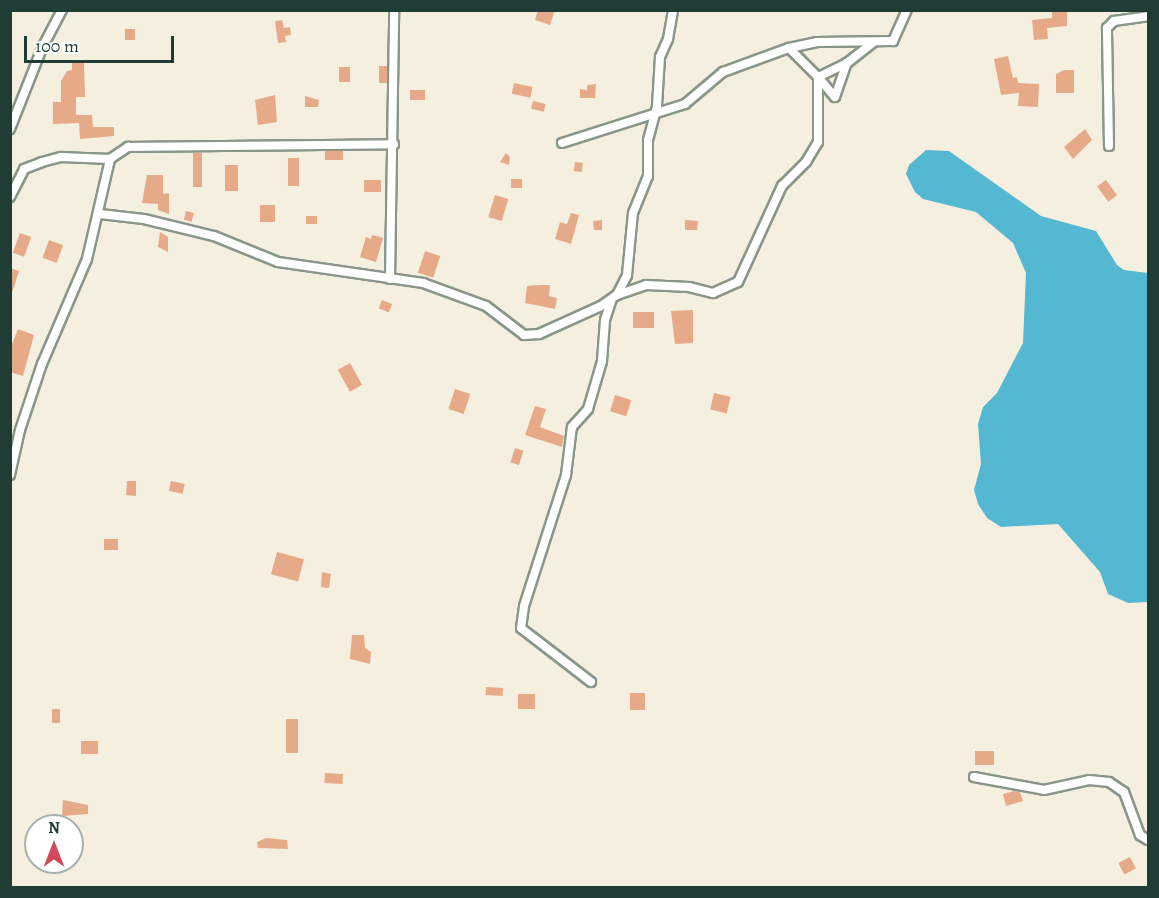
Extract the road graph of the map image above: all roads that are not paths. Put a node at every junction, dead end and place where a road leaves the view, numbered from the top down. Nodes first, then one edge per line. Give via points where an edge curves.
1 (62, 10) edge
2 (394, 10) edge
3 (673, 10) edge
4 (907, 10) edge
5 (1149, 16) edge
6 (873, 42) junction
7 (789, 48) junction
8 (847, 63) junction
9 (818, 77) junction
10 (656, 111) junction
11 (10, 129) edge
12 (562, 143) dead end
13 (394, 144) junction
14 (1109, 146) dead end
15 (110, 159) junction
16 (10, 197) edge
17 (100, 214) junction
18 (390, 279) junction
19 (615, 297) junction
20 (10, 475) edge
21 (591, 682) dead end
22 (974, 777) dead end
23 (1149, 840) edge

1 - 11 street via 42,48
2 - 13 street
3 - 10 street via 660,57
4 - 6 street via 895,40
5 - 14 street via 1114,21 1107,28
6 - 7 street via 817,42
6 - 8 street
7 - 9 street
7 - 10 street via 723,72 685,104
8 - 9 street
8 - 9 street via 836,97
9 - 19 street via 815,151 782,186 738,282 713,293 689,287 646,285
10 - 12 street
10 - 19 street via 648,140 648,176 636,202 630,261
13 - 15 street via 128,147
13 - 18 street
15 - 16 street via 61,157 42,162 24,170
15 - 17 street
17 - 18 street via 144,219 214,236 278,262
17 - 20 street via 89,240 87,259 42,364
18 - 19 street via 423,283 486,306 524,335 539,334 576,320
19 - 21 street via 605,320 602,361 588,409 572,427 566,475 524,606 522,628
22 - 23 street via 1044,790 1089,780 1109,782 1125,792 1140,835

